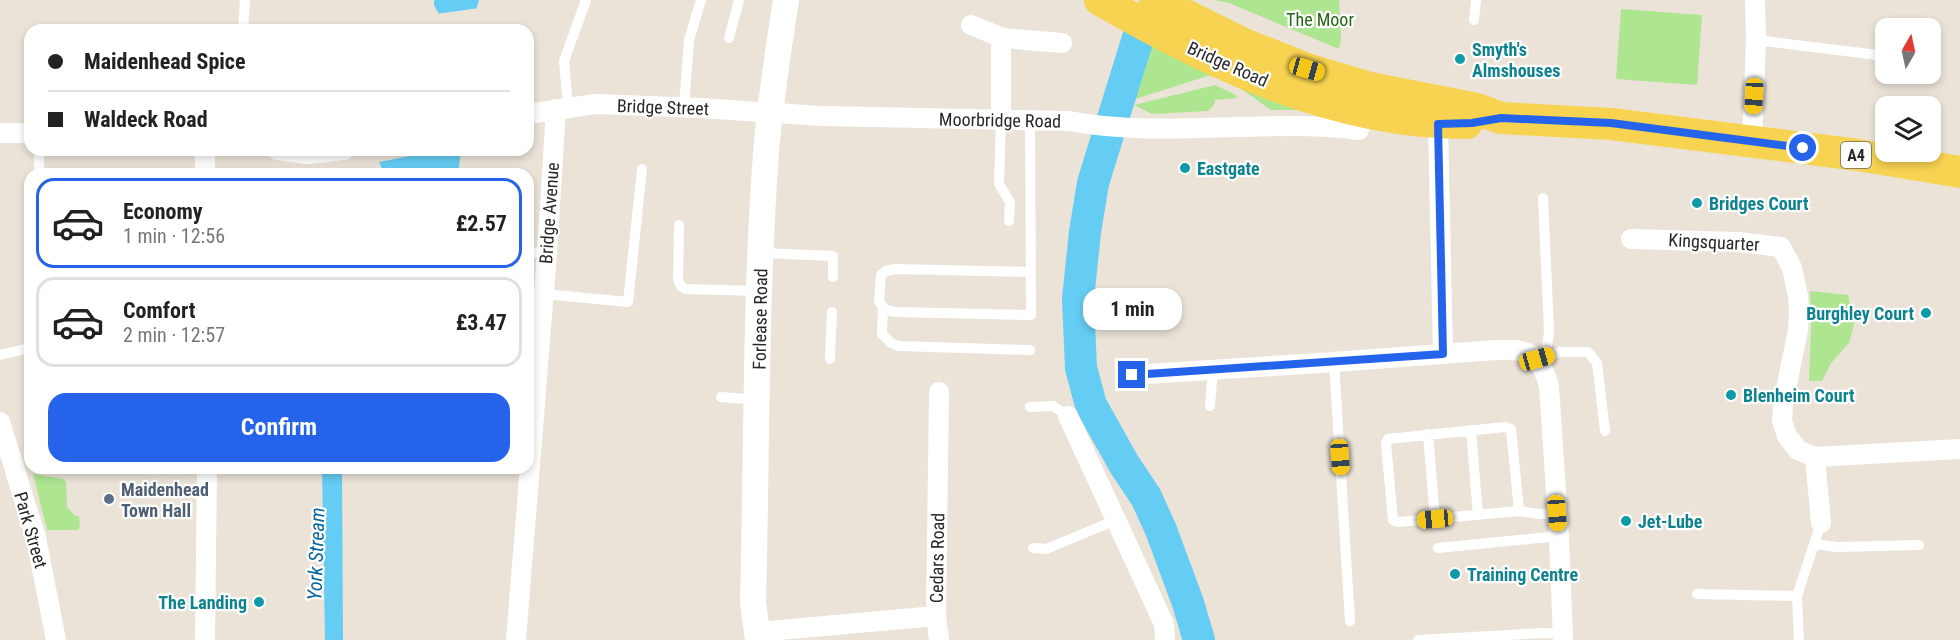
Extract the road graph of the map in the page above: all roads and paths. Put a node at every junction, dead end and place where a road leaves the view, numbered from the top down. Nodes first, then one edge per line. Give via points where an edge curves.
1 (245, 0) edge
2 (586, 0) edge
3 (701, 0) edge
4 (739, 0) edge
5 (786, 0) edge
6 (1476, 0) edge
7 (1755, 0) edge
8 (1109, 6) edge
9 (1160, 13) edge
10 (1474, 20) dead end
11 (243, 24) edge
12 (971, 26) dead end
13 (729, 38) dead end
14 (1003, 38) junction
15 (1756, 40) junction
16 (1062, 42) dead end
17 (1875, 55) edge
18 (1328, 75) junction
19 (684, 107) junction
20 (562, 108) junction
21 (534, 113) edge
22 (770, 113) junction
23 (1501, 118) junction
24 (1001, 119) junction
25 (1030, 119) junction
26 (1438, 124) junction
27 (1359, 130) dead end
28 (0, 133) edge
29 (24, 133) edge
30 (1752, 141) junction
31 (642, 169) dead end
32 (1960, 172) edge
33 (1543, 198) dead end
34 (1010, 221) dead end
35 (679, 225) dead end
36 (1631, 238) dead end
37 (538, 252) edge
38 (761, 253) junction
39 (1031, 272) junction
40 (832, 278) dead end
41 (760, 291) junction
42 (544, 294) junction
43 (883, 307) junction
44 (832, 312) dead end
45 (24, 349) edge
46 (1030, 350) dead end
47 (534, 353) edge
48 (0, 354) edge
49 (1443, 354) junction
50 (830, 359) dead end
51 (1537, 359) junction
52 (1334, 362) junction
53 (1214, 369) junction
54 (1132, 375) dead end
55 (939, 392) dead end
56 (721, 396) dead end
57 (758, 400) junction
58 (1210, 406) dead end
59 (1030, 407) dead end
60 (1068, 416) joint
61 (0, 422) edge
62 (1471, 430) junction
63 (1605, 431) dead end
64 (1428, 434) junction
65 (1960, 448) edge
66 (1815, 457) junction
67 (207, 474) edge
68 (526, 474) edge
69 (7, 477) edge
70 (1519, 511) junction
71 (1557, 513) junction
72 (1479, 515) junction
73 (1435, 519) junction
74 (1116, 520) junction
75 (1821, 524) joint
76 (1559, 536) junction
77 (1815, 544) junction
78 (1919, 545) dead end
79 (1033, 548) dead end
80 (1438, 548) dead end
81 (1697, 594) dead end
82 (1797, 596) junction
83 (936, 616) junction
84 (1350, 621) dead end
85 (757, 636) edge
86 (1531, 637) edge
87 (1563, 637) edge
88 (56, 640) edge
89 (205, 640) edge
90 (516, 640) edge
91 (939, 640) edge
92 (1165, 640) edge
93 (1418, 640) edge
94 (1799, 640) edge

1 - 11 lane
2 - 20 lane via 564,61
3 - 19 lane via 689,40
4 - 13 lane
5 - 22 street, Forlease Road
6 - 10 lane
7 - 15 street
8 - 9 main road, A4
9 - 18 main road, Bridge Road / A4
9 - 26 main road, Bridge Road / A4 via 1260,80 1330,104
12 - 14 street
14 - 16 street
14 - 24 street
15 - 17 lane
15 - 30 street
18 - 23 main road, Bridge Road / A4
18 - 26 main road, Bridge Road via 1353,95 1431,111
19 - 20 street, Bridge Street via 595,104
19 - 22 street, Bridge Street
20 - 21 street, Bridge Street
20 - 37 street, Bridge Avenue
22 - 24 street, Moorbridge Road
22 - 38 street, Forlease Road
23 - 26 main road, Bridge Road / A4
23 - 30 main road, Bridge Road / A4 via 1611,123
24 - 25 street, Moorbridge Road
24 - 34 lane via 999,184 1010,202
25 - 27 street, Moorbridge Road via 1129,128 1229,118
25 - 39 lane
26 - 49 street
28 - 29 street
30 - 32 main road, Bridge Road / A4
31 - 42 lane via 628,302
33 - 51 lane via 1549,332 1547,346
35 - 41 lane via 681,286
36 - 66 street, Kingsquarter via 1781,247 1792,268 1799,310 1782,422 1798,450
37 - 42 street, Bridge Avenue
38 - 40 lane via 833,256
38 - 41 street, Forlease Road
39 - 43 lane via 886,271 881,275 879,301
39 - 43 lane via 1031,315 895,312
41 - 57 street, Forlease Road
42 - 47 street, Bridge Avenue
43 - 46 lane via 882,334 891,344
44 - 50 lane
45 - 48 lane
49 - 51 street via 1516,349
49 - 52 street
51 - 63 lane via 1560,352 1588,352 1597,363
51 - 71 street via 1549,386
52 - 53 street
52 - 84 lane
53 - 54 street
53 - 58 lane
55 - 83 street, Cedars Road
56 - 57 lane
57 - 85 street, Forlease Road via 753,602
59 - 60 lane via 1053,406
60 - 74 street
61 - 69 street, Park Street
62 - 64 lane
62 - 70 lane via 1511,429
62 - 72 lane
64 - 73 lane
64 - 73 lane via 1388,439 1386,444 1393,520
65 - 66 street
66 - 75 street
67 - 89 street
68 - 90 street, Bridge Avenue
69 - 88 street, Park Street via 36,538
70 - 71 lane
70 - 72 lane
71 - 76 street
72 - 73 lane
74 - 79 lane via 1046,549
74 - 92 street via 1164,624
75 - 77 lane
76 - 80 lane
76 - 87 street
77 - 78 lane
77 - 82 lane
81 - 82 lane
82 - 94 lane
83 - 85 street, Cedars Road
83 - 91 street
86 - 87 lane
86 - 93 lane

